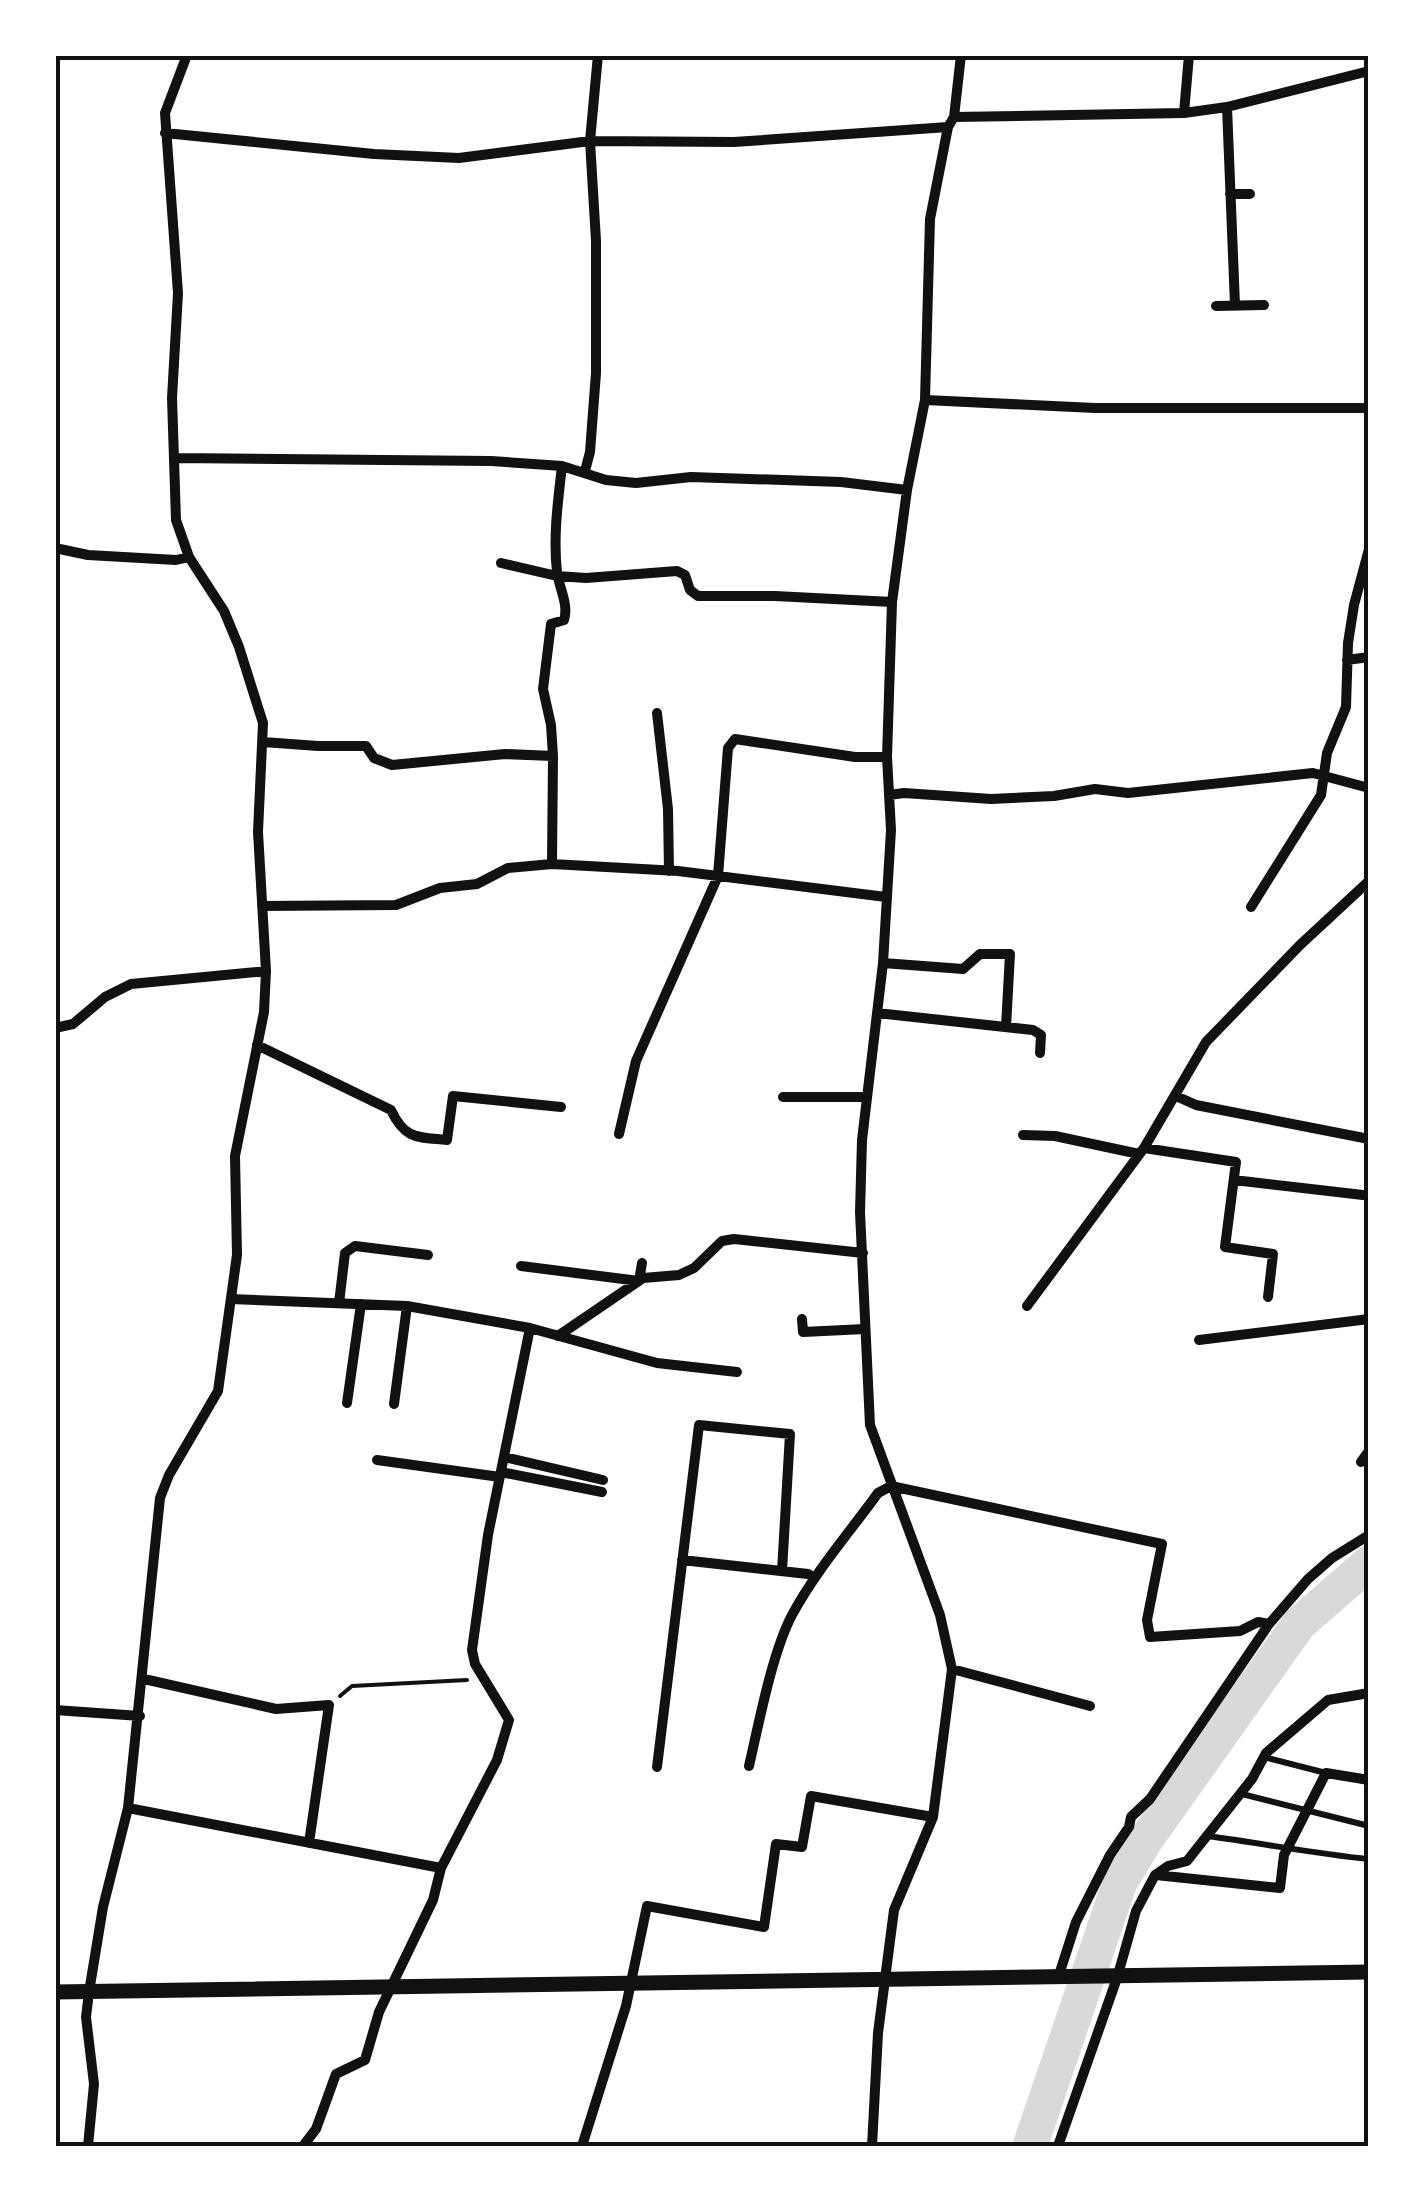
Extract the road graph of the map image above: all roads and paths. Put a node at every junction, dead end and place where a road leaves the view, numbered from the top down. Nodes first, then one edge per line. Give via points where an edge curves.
1 (187, 55) edge
2 (598, 55) edge
3 (961, 55) edge
4 (1189, 55) edge
5 (1369, 71) edge
6 (1227, 108) junction
7 (1184, 112) junction
8 (951, 122) junction
9 (165, 133) junction
10 (590, 140) junction
11 (1230, 194) junction
12 (1250, 194) dead end
13 (1235, 305) junction
14 (1264, 305) dead end
15 (1216, 306) dead end
16 (925, 400) junction
17 (1369, 408) edge
18 (175, 458) junction
19 (562, 466) junction
20 (585, 471) junction
21 (907, 490) junction
22 (55, 548) edge
23 (1369, 548) edge
24 (189, 556) junction
25 (501, 563) dead end
26 (557, 576) junction
27 (892, 602) junction
28 (1369, 657) edge
29 (1348, 660) junction
30 (656, 713) dead end
31 (263, 742) junction
32 (554, 756) junction
33 (887, 757) junction
34 (1324, 776) junction
35 (1369, 788) edge
36 (889, 795) junction
37 (552, 864) junction
38 (669, 870) junction
39 (718, 876) junction
40 (1369, 881) edge
41 (886, 897) junction
42 (262, 906) junction
43 (1251, 907) dead end
44 (884, 963) junction
45 (266, 971) junction
46 (877, 1013) junction
47 (1006, 1027) junction
48 (55, 1028) edge
49 (257, 1045) junction
50 (1040, 1052) dead end
51 (1176, 1096) junction
52 (783, 1097) dead end
53 (867, 1097) junction
54 (561, 1107) dead end
55 (618, 1134) dead end
56 (1023, 1135) dead end
57 (1369, 1139) edge
58 (1142, 1151) junction
59 (1234, 1180) junction
60 (1362, 1195) dead end
61 (863, 1254) junction
62 (428, 1255) dead end
63 (642, 1263) dead end
64 (520, 1266) dead end
65 (639, 1281) junction
66 (231, 1298) junction
67 (1268, 1298) dead end
68 (339, 1303) junction
69 (361, 1304) junction
70 (407, 1306) junction
71 (1027, 1306) dead end
72 (802, 1318) dead end
73 (1369, 1319) edge
74 (530, 1328) junction
75 (866, 1329) junction
76 (558, 1336) junction
77 (1199, 1340) dead end
78 (737, 1372) dead end
79 (348, 1403) dead end
80 (394, 1404) dead end
81 (504, 1457) junction
82 (377, 1460) dead end
83 (501, 1475) junction
84 (891, 1486) junction
85 (1369, 1535) edge
86 (682, 1560) junction
87 (782, 1571) junction
88 (815, 1578) junction
89 (1269, 1624) junction
90 (952, 1669) junction
91 (144, 1679) junction
92 (485, 1679) junction
93 (1369, 1693) edge
94 (329, 1706) junction
95 (1090, 1706) dead end
96 (55, 1710) edge
97 (140, 1716) junction
98 (1264, 1757) junction
99 (749, 1766) dead end
100 (657, 1767) dead end
101 (1326, 1773) junction
102 (1369, 1780) edge
103 (1241, 1793) junction
104 (128, 1808) junction
105 (1307, 1810) junction
106 (933, 1817) junction
107 (1369, 1826) edge
108 (1207, 1836) junction
109 (309, 1843) junction
110 (1287, 1849) junction
111 (1369, 1859) edge
112 (440, 1868) junction
113 (1155, 1875) junction
114 (1369, 1972) edge
115 (1111, 1978) junction
116 (1061, 1979) junction
117 (885, 1980) junction
118 (628, 1984) junction
119 (390, 1989) junction
120 (55, 1992) edge
121 (89, 1992) junction
122 (88, 2146) edge
123 (303, 2146) edge
124 (582, 2146) edge
125 (872, 2146) edge
126 (1058, 2146) edge

1 - 9 street
2 - 10 street
3 - 8 street
4 - 7 street
5 - 6 street
6 - 7 street
6 - 11 street
7 - 8 street
8 - 10 street via 734,142
8 - 16 street via 930,218
9 - 10 street via 458,158
9 - 18 street via 178,293
10 - 20 street via 596,373
11 - 12 street
11 - 13 street
13 - 14 street
13 - 15 street
16 - 17 street
16 - 21 street
18 - 19 street
18 - 24 street via 176,520
19 - 20 street
19 - 26 street
20 - 21 street via 636,483 691,478
21 - 27 street
22 - 24 street via 88,555
23 - 29 street
24 - 31 street via 240,647
25 - 26 street
26 - 27 street via 677,572 698,596
26 - 32 street via 567,612 551,624 543,690
27 - 33 street
28 - 29 street
29 - 34 street via 1346,707
30 - 38 street
31 - 32 street via 366,746 392,765
31 - 42 street
32 - 37 street
33 - 36 street
33 - 39 street via 735,739 728,748
34 - 35 street
34 - 36 street via 991,799
34 - 43 street via 1321,794
36 - 41 street
37 - 38 street
37 - 42 street via 508,868 477,884 440,888 396,906
38 - 39 street
39 - 41 street
39 - 55 street via 636,1061
40 - 51 street via 1206,1042
41 - 44 street
42 - 45 street
44 - 46 street
44 - 47 street via 964,969 980,954 1010,954
45 - 48 street via 132,984 105,996 73,1024
45 - 49 street
46 - 47 street
46 - 53 street
47 - 50 street via 1041,1035
49 - 54 street via 391,1110 399,1127 417,1137 448,1140 453,1096
49 - 66 street via 235,1156
51 - 57 street via 1196,1106
51 - 58 street
52 - 53 street
53 - 61 street
56 - 58 street
58 - 59 street via 1236,1162
58 - 71 street
59 - 60 street
59 - 67 street via 1225,1247 1273,1254
61 - 65 street via 734,1239 679,1275
61 - 75 street
62 - 68 street via 355,1246 346,1253
63 - 65 street
64 - 65 street
65 - 76 street
66 - 68 street
66 - 91 street via 218,1391 160,1498
68 - 69 street
69 - 70 street
69 - 79 street
70 - 74 street
70 - 80 street
72 - 75 street via 804,1332
73 - 77 street
74 - 76 street
74 - 81 street
75 - 84 street via 870,1425
76 - 78 street via 658,1363
81 - 83 street
81 - 83 street via 602,1486
82 - 83 street
83 - 92 street via 472,1650
84 - 88 street
84 - 89 street via 1162,1544 1147,1620 1150,1637
84 - 90 street via 940,1615
85 - 89 street via 1308,1579
86 - 87 street
86 - 87 street via 699,1425 790,1434
86 - 100 street
87 - 88 street
88 - 99 street via 790,1618
89 - 116 street via 1132,1817 1076,1922
90 - 95 street
90 - 106 street
91 - 94 street via 276,1709
91 - 97 street
92 - 94 path via 352,1686
92 - 112 street via 509,1720 496,1760
93 - 98 street via 1328,1700
94 - 109 street
96 - 97 street
97 - 104 street
98 - 101 lane
98 - 103 street
101 - 102 street
101 - 105 street
103 - 105 lane
103 - 108 street
104 - 109 street
104 - 121 street
105 - 107 lane
105 - 110 street
106 - 117 street via 894,1910
106 - 118 street via 811,1796 802,1847 776,1844 764,1928 647,1906
108 - 110 lane
108 - 113 street via 1187,1861
109 - 112 street
110 - 111 lane
110 - 113 street via 1280,1888
112 - 119 street via 434,1900
113 - 115 street
114 - 115 street
115 - 116 street
115 - 126 street
116 - 117 street
117 - 118 street
117 - 125 street
118 - 119 street
118 - 124 street
119 - 121 street
119 - 123 street via 366,2060 336,2074
120 - 121 street
121 - 122 street via 94,2084

